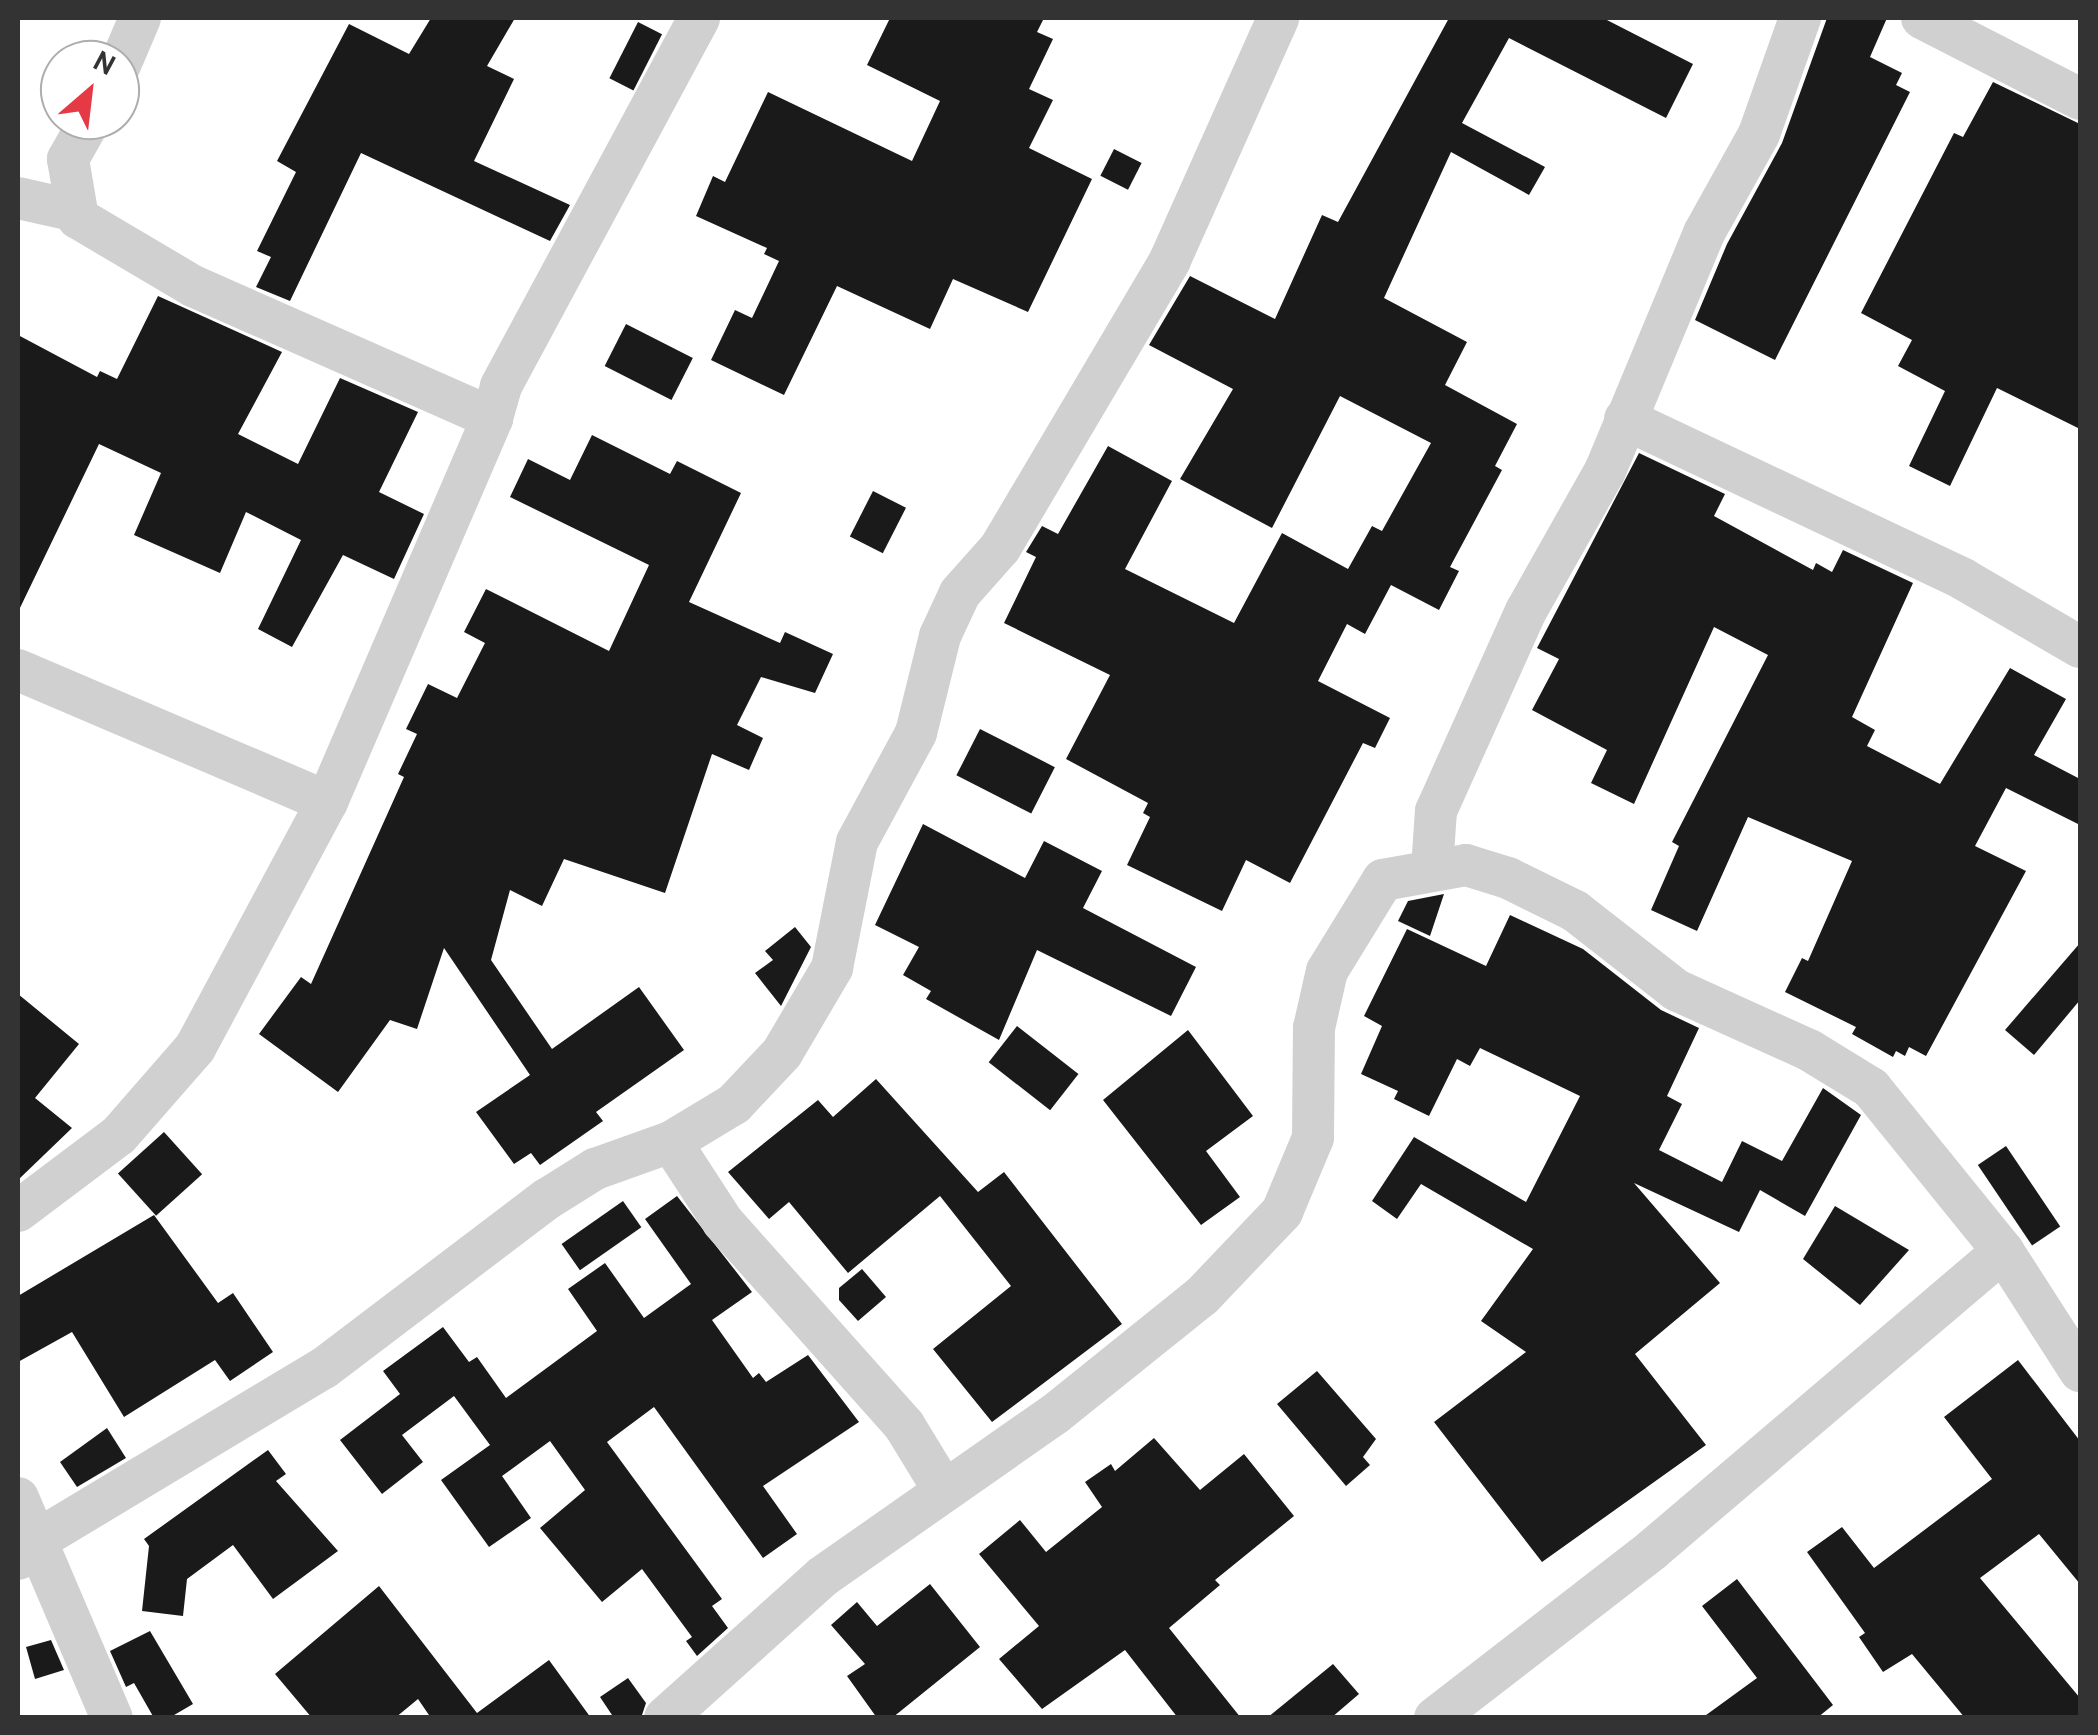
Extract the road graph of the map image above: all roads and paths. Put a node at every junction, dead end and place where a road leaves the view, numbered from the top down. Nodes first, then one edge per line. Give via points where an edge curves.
1 (699, 18) edge
2 (1278, 18) edge
3 (1800, 18) edge
4 (1922, 18) edge
5 (2080, 99) edge
6 (79, 140) edge
7 (18, 198) edge
8 (76, 211) junction
9 (492, 418) junction
10 (1625, 419) junction
11 (2080, 647) edge
12 (18, 670) edge
13 (327, 802) junction
14 (1432, 869) junction
15 (671, 1142) junction
16 (18, 1211) edge
17 (2003, 1250) junction
18 (2080, 1371) edge
19 (943, 1489) junction
20 (18, 1498) edge
21 (28, 1549) edge
22 (112, 1718) edge
23 (665, 1718) edge
24 (1435, 1718) edge

1 - 9 street via 501,386
2 - 15 street via 1170,260 1034,492 947,622 916,733 857,842 832,968 809,1014 734,1104
3 - 10 street via 1759,134 1704,233
4 - 5 street
6 - 8 street via 68,160
7 - 8 street
8 - 9 street via 194,286
9 - 13 street
10 - 11 street via 1964,579
10 - 14 street via 1605,471 1526,611 1436,811
12 - 13 street
13 - 16 street via 195,1048 119,1134
14 - 17 street via 1466,865 1544,894 1676,990 1809,1050 1871,1088
14 - 19 street via 1383,880 1326,972 1314,1028 1313,1138 1282,1212 1202,1296 1056,1414
15 - 19 street via 723,1222 904,1425
15 - 21 street via 595,1169 547,1199 324,1368
17 - 18 street
17 - 24 street via 1652,1550
19 - 23 street via 822,1577
20 - 21 street
21 - 22 street

